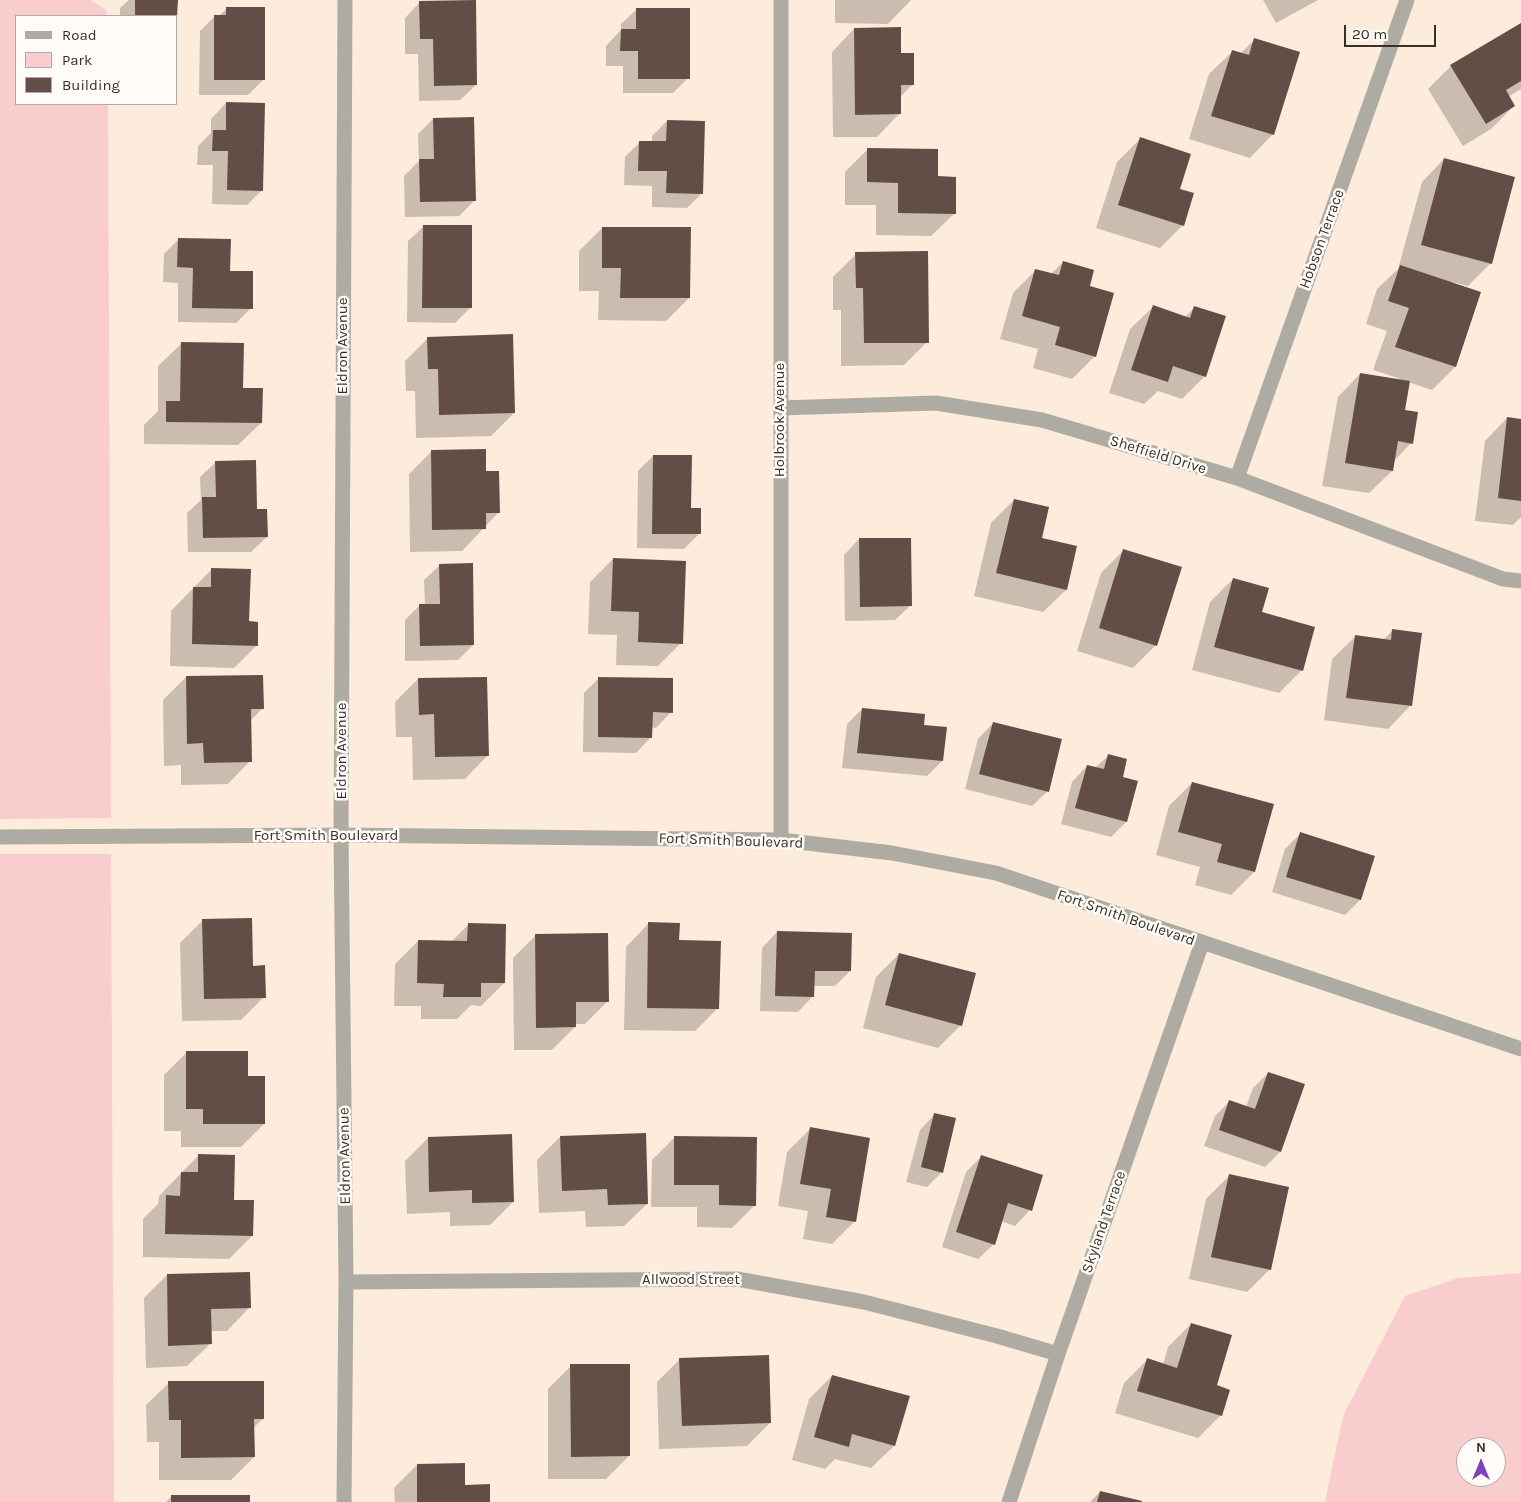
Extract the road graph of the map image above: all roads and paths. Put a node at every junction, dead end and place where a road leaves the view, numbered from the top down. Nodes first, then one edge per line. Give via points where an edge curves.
1 (345, 0) edge
2 (781, 0) edge
3 (1407, 0) edge
4 (780, 408) junction
5 (1237, 478) junction
6 (1521, 581) edge
7 (341, 835) junction
8 (0, 837) edge
9 (781, 840) junction
10 (1202, 943) junction
11 (1521, 1049) edge
12 (346, 1282) junction
13 (1058, 1354) junction
14 (344, 1502) edge
15 (1009, 1502) edge

1 - 7 street, Eldron Avenue
2 - 4 street, Holbrook Avenue
3 - 5 street, Hobson Terrace
4 - 5 street, Sheffield Drive via 936,403 1042,420
4 - 9 street, Holbrook Avenue
5 - 6 street, Sheffield Drive via 1502,579
7 - 8 street, Fort Smith Boulevard
7 - 9 street, Fort Smith Boulevard
7 - 12 street, Eldron Avenue
9 - 10 street, Fort Smith Boulevard via 892,853 996,873
10 - 11 street, Fort Smith Boulevard
10 - 13 street, Skyland Terrace
12 - 13 street, Allwood Street via 737,1279 864,1302
12 - 14 street, Eldron Avenue
13 - 15 street, Skyland Terrace

